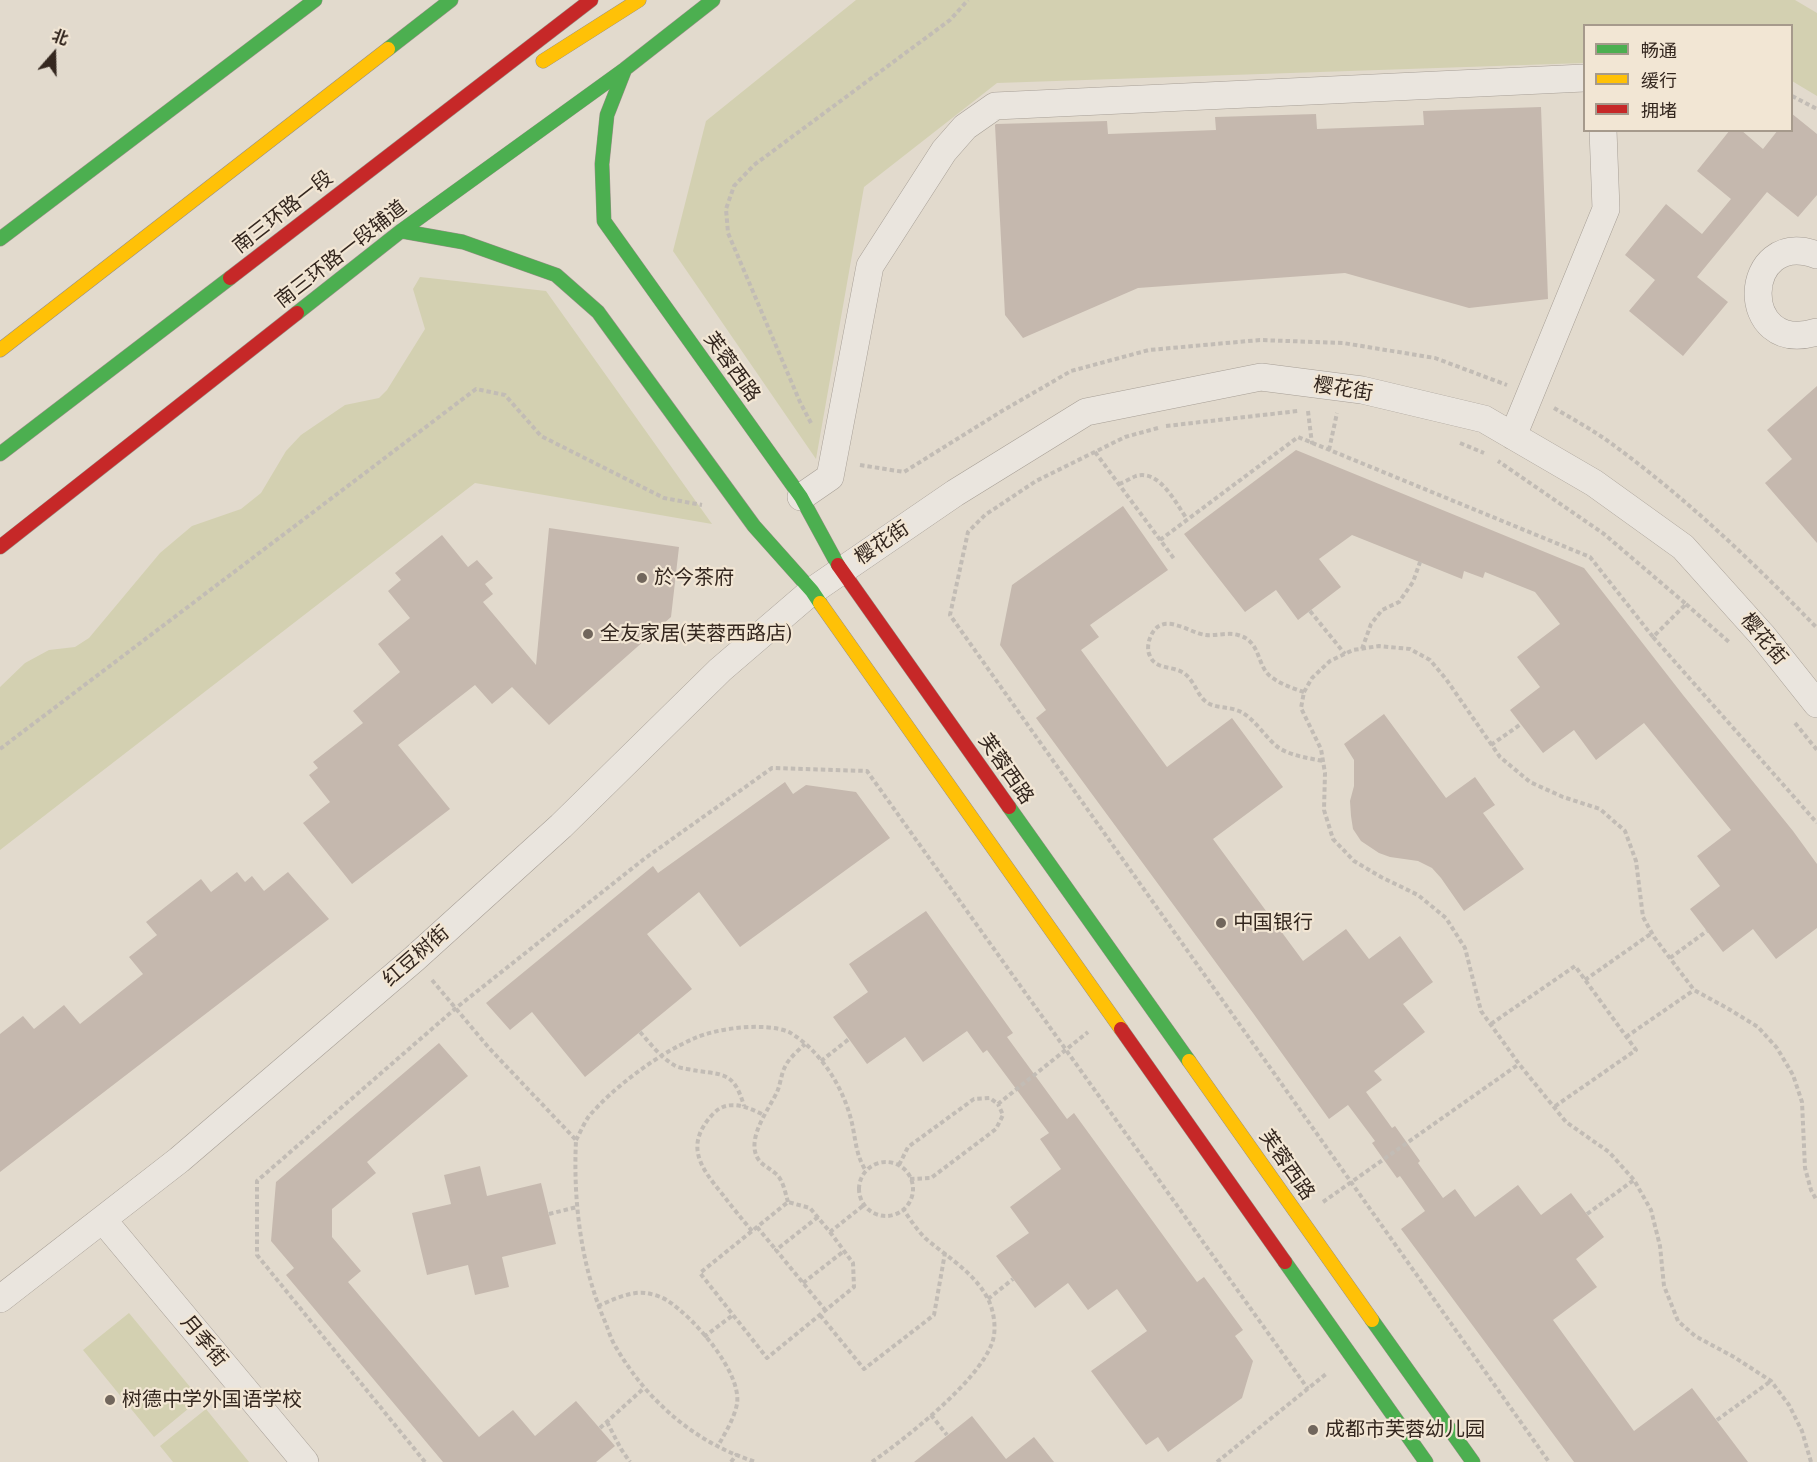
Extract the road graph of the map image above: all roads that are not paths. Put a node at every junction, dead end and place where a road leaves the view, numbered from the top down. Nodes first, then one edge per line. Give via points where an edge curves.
1 (315, 0) edge
2 (433, 0) edge
3 (452, 0) edge
4 (591, 0) edge
5 (639, 0) edge
6 (712, 0) edge
7 (625, 69) junction
8 (529, 70) dead end
9 (352, 77) junction
10 (1583, 78) edge
11 (499, 89) dead end
12 (1603, 132) edge
13 (369, 171) junction
14 (401, 231) junction
15 (0, 239) edge
16 (1817, 255) edge
17 (1817, 332) edge
18 (0, 351) edge
19 (1513, 436) junction
20 (0, 454) edge
21 (801, 497) junction
22 (0, 547) edge
23 (842, 571) junction
24 (812, 591) junction
25 (1817, 704) edge
26 (103, 1220) junction
27 (0, 1299) edge
28 (305, 1462) edge
29 (1426, 1462) edge
30 (1473, 1462) edge

1 - 15 main road
2 - 9 main road
3 - 9 main road
4 - 13 main road, 南三环路一段
5 - 8 main road
6 - 7 main road, 南三环路一段辅道
7 - 14 main road, 南三环路一段辅道
7 - 21 main road, 芙蓉西路 via 607,115 602,164 604,221
9 - 18 main road
10 - 21 street via 995,106 965,127 944,151 870,266 830,477
11 - 13 main road
12 - 19 street via 1606,208
13 - 20 main road, 南三环路一段
14 - 22 main road, 南三环路一段辅道
14 - 24 main road via 463,242 556,274 598,312 754,526
16 - 17 street via 1801,251 1774,259 1758,281 1756,296 1767,321 1778,330 1805,336
19 - 23 street, 樱花街 via 1484,419 1362,390 1261,377 1164,396 1086,412 955,493
19 - 25 street, 樱花街 via 1594,483 1683,547
21 - 23 main road, 芙蓉西路
23 - 24 street, 樱花街
23 - 30 main road, 芙蓉西路
24 - 26 street, 红豆树街 via 720,670 561,826 414,958 179,1160
24 - 29 main road
26 - 27 street, 红豆树街
26 - 28 street, 月季街

